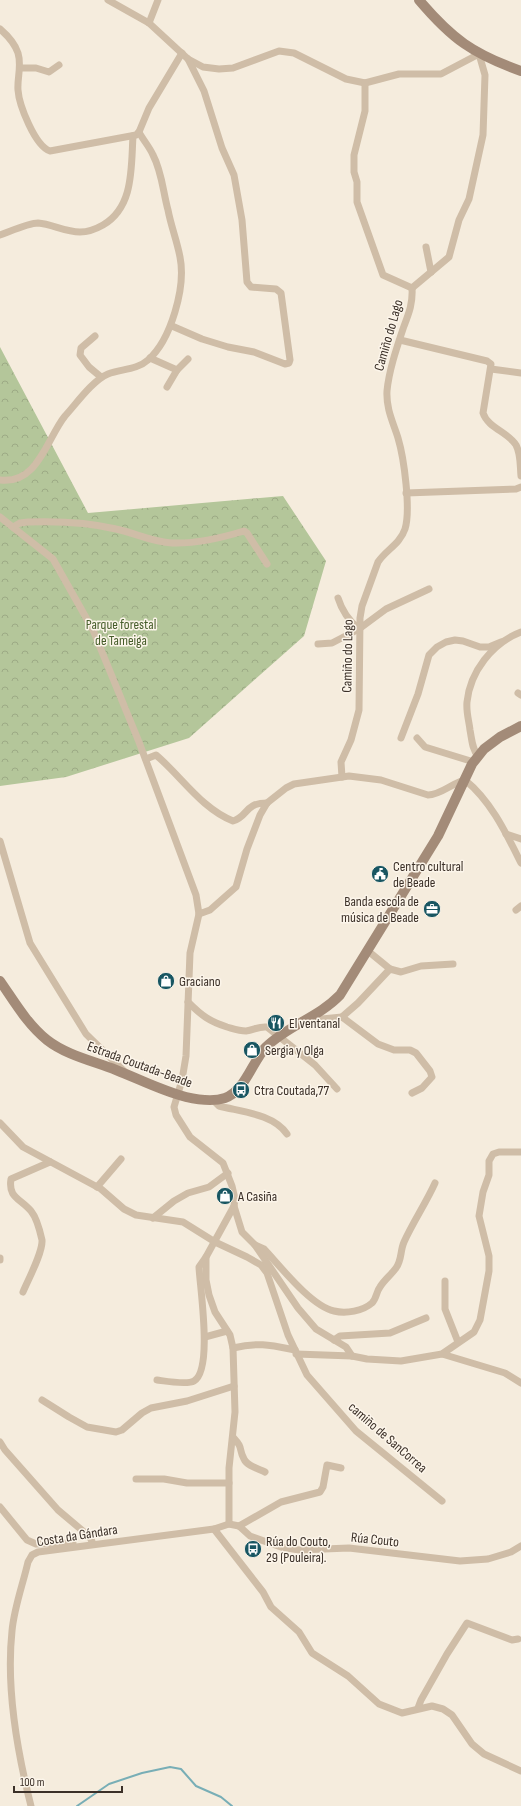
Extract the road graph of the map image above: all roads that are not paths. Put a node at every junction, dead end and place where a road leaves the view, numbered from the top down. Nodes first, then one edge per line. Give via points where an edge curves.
1 (108, 0) edge
2 (158, 0) edge
3 (419, 0) edge
4 (149, 23) junction
5 (0, 29) edge
6 (182, 53) junction
7 (479, 54) junction
8 (188, 59) junction
9 (59, 65) dead end
10 (20, 68) junction
11 (521, 71) edge
12 (365, 83) junction
13 (139, 132) junction
14 (132, 136) junction
15 (0, 235) edge
16 (426, 247) dead end
17 (430, 272) junction
18 (412, 288) junction
19 (172, 326) junction
20 (95, 336) dead end
21 (400, 340) junction
22 (150, 358) junction
23 (188, 360) dead end
24 (491, 369) junction
25 (177, 370) junction
26 (521, 373) edge
27 (101, 377) junction
28 (167, 387) dead end
29 (521, 476) edge
30 (0, 480) edge
31 (521, 487) edge
32 (406, 492) junction
33 (0, 517) edge
34 (13, 527) junction
35 (267, 564) dead end
36 (429, 589) dead end
37 (338, 598) dead end
38 (359, 629) junction
39 (521, 632) edge
40 (501, 642) junction
41 (318, 644) dead end
42 (521, 726) edge
43 (401, 738) dead end
44 (417, 738) dead end
45 (146, 759) junction
46 (476, 759) junction
47 (342, 777) junction
48 (465, 780) junction
49 (267, 804) junction
50 (506, 834) junction
51 (521, 839) edge
52 (0, 841) edge
53 (521, 863) edge
54 (199, 914) junction
55 (368, 951) junction
56 (453, 964) dead end
57 (390, 969) junction
58 (0, 981) edge
59 (188, 1002) junction
60 (314, 1016) junction
61 (342, 1017) junction
62 (280, 1036) junction
63 (129, 1075) junction
64 (337, 1089) dead end
65 (412, 1093) dead end
66 (177, 1094) junction
67 (213, 1100) junction
68 (0, 1123) edge
69 (287, 1134) dead end
70 (521, 1152) edge
71 (121, 1159) dead end
72 (50, 1162) junction
73 (228, 1173) junction
74 (435, 1183) dead end
75 (97, 1187) junction
76 (234, 1206) junction
77 (153, 1218) junction
78 (215, 1242) junction
79 (255, 1245) junction
80 (206, 1257) junction
81 (267, 1273) junction
82 (445, 1281) dead end
83 (23, 1292) dead end
84 (288, 1293) junction
85 (426, 1318) dead end
86 (227, 1331) junction
87 (205, 1337) junction
88 (334, 1340) junction
89 (458, 1342) junction
90 (233, 1348) junction
91 (298, 1352) junction
92 (442, 1354) junction
93 (352, 1356) junction
94 (157, 1380) dead end
95 (521, 1383) edge
96 (234, 1386) junction
97 (42, 1400) dead end
98 (233, 1437) junction
99 (0, 1442) edge
100 (341, 1468) dead end
101 (266, 1472) dead end
102 (136, 1479) dead end
103 (229, 1483) junction
104 (442, 1501) dead end
105 (0, 1507) edge
106 (229, 1524) junction
107 (238, 1526) junction
108 (214, 1529) junction
109 (93, 1544) junction
110 (80, 1546) junction
111 (521, 1546) edge
112 (518, 1639) dead end
113 (418, 1708) junction
114 (521, 1771) edge
115 (32, 1806) edge

1 - 4 street
2 - 4 street
3 - 7 street via 450,34
4 - 6 street
5 - 10 street via 18,53
6 - 8 street
6 - 13 street via 149,108
7 - 11 street
7 - 12 street via 441,74 399,74
7 - 17 street via 485,74 483,135 478,161 449,257
8 - 12 street via 203,67 219,69 233,68 279,51 294,53 346,79
8 - 19 street via 204,90 222,148 234,175 243,226 246,282 252,287 276,289 281,293 290,360 285,364 254,352 202,339
9 - 10 street via 48,72 36,68
10 - 14 street via 20,101 34,134 45,149 50,151
12 - 18 street via 365,111 354,155 356,202 383,275
13 - 14 street
13 - 19 street via 154,155 180,258 180,289
14 - 15 street via 131,170 126,201 108,223 97,229 81,232 35,223
16 - 17 street
17 - 18 street
18 - 21 street, Camiño do Lago via 411,306
19 - 22 street
20 - 27 street via 85,342 80,355
21 - 24 street via 487,361
21 - 32 street, Camiño do Lago via 391,368 387,405 402,454
22 - 25 street
22 - 27 street via 134,368
23 - 25 street
24 - 26 street
24 - 29 street via 483,413 488,422 517,446
25 - 28 street
27 - 30 street via 62,420 37,462 20,476
31 - 32 street
32 - 38 street, Camiño do Lago via 405,529 399,541 378,562 362,606
33 - 34 street
34 - 35 street via 28,522 87,524 173,543 208,540 244,531
34 - 45 street via 53,559 93,630
36 - 38 street via 386,609
37 - 38 street via 350,622
38 - 41 street via 332,643
38 - 47 street, Camiño do Lago via 359,710 352,740 341,762
39 - 40 street
40 - 43 street via 489,647 480,647 455,640 446,642 433,651 429,655 418,694
40 - 46 street via 481,664 467,701
42 - 46 street, Estrada Coutada-Beade via 500,737
44 - 46 street via 425,747
45 - 49 street via 156,755 201,801 233,821 239,819 251,806 258,803
45 - 54 street via 196,894
46 - 48 street, Estrada Coutada-Beade
47 - 48 street via 381,780 428,795 436,794 454,783
47 - 49 street via 294,784 278,793
48 - 50 street via 483,798
48 - 55 street, Estrada Coutada-Beade via 438,836
49 - 54 street via 247,849 236,887 210,910
50 - 51 street
50 - 53 street
52 - 63 street via 30,943 86,1034
54 - 59 street via 190,953
55 - 57 street
55 - 60 street, Estrada Coutada-Beade via 340,995
56 - 57 street via 422,966 401,972
57 - 61 street
58 - 63 street, Estrada Coutada-Beade via 30,1022 47,1040 71,1053
59 - 62 street via 210,1022 240,1031 267,1027
59 - 66 street via 186,1056
60 - 61 street via 322,1019
60 - 62 street, Estrada Coutada-Beade
61 - 65 street via 378,1044 394,1050 410,1050 416,1053 432,1077 422,1088
62 - 64 street via 315,1065
62 - 67 street, Estrada Coutada-Beade via 260,1054 234,1093
63 - 66 street, Estrada Coutada-Beade
66 - 67 street, Estrada Coutada-Beade
66 - 73 street via 174,1107 176,1115 190,1136 223,1163
67 - 69 street via 219,1106 269,1119 281,1126
68 - 72 street via 23,1147
70 - 89 street via 499,1152 493,1154 489,1161 489,1175 479,1216 489,1256 489,1271 480,1320 474,1332
71 - 75 street
72 - 75 street
72 - 83 street via 11,1179 10,1188 13,1196 33,1214 42,1240 41,1249
73 - 76 street via 235,1199
73 - 77 street via 209,1186 174,1201
74 - 79 street via 403,1244 396,1268 379,1288 373,1302 367,1306 345,1312 333,1311 318,1303 264,1249
75 - 77 street via 124,1209 136,1215
76 - 78 street
76 - 79 street via 242,1232
77 - 78 street via 183,1222
78 - 80 street
78 - 81 street via 261,1265
79 - 84 street
80 - 86 street via 209,1296
80 - 87 street via 199,1268
81 - 84 street via 282,1291
81 - 91 street via 288,1335
82 - 89 street via 445,1309
84 - 88 street via 316,1329
85 - 88 street via 390,1332 340,1336
86 - 87 street
86 - 90 street
87 - 94 street via 199,1375 194,1381
88 - 93 street via 346,1347
89 - 92 street
90 - 91 street via 247,1344 265,1344
90 - 96 street
91 - 93 street
91 - 104 street, camiño de SanCorrea via 307,1375 356,1430
92 - 93 street via 401,1361
92 - 95 street via 505,1373
96 - 97 street via 187,1401 151,1408 116,1432 87,1427
96 - 98 street
98 - 101 street via 241,1445 244,1460
98 - 103 street
99 - 109 street via 4,1450 58,1510 90,1537
100 - 107 street via 327,1465 320,1492 281,1502
102 - 103 street
103 - 106 street
105 - 110 street via 27,1540 36,1544 74,1542
106 - 107 street, Rúa Couto
106 - 108 street, Costa da Gándara
107 - 111 street, Rúa Couto via 250,1536 298,1550 349,1548 460,1561 488,1559
108 - 109 street, Costa da Gándara
108 - 113 street via 264,1592 271,1608 299,1632 312,1653 348,1676 379,1704 402,1713
109 - 110 street, Costa da Gándara
110 - 115 street, Costa da Gándara via 32,1555 28,1562 12,1629 9,1668 21,1767
112 - 113 street via 512,1640 467,1623
113 - 114 street via 432,1706 443,1709 452,1715 472,1744 484,1754

